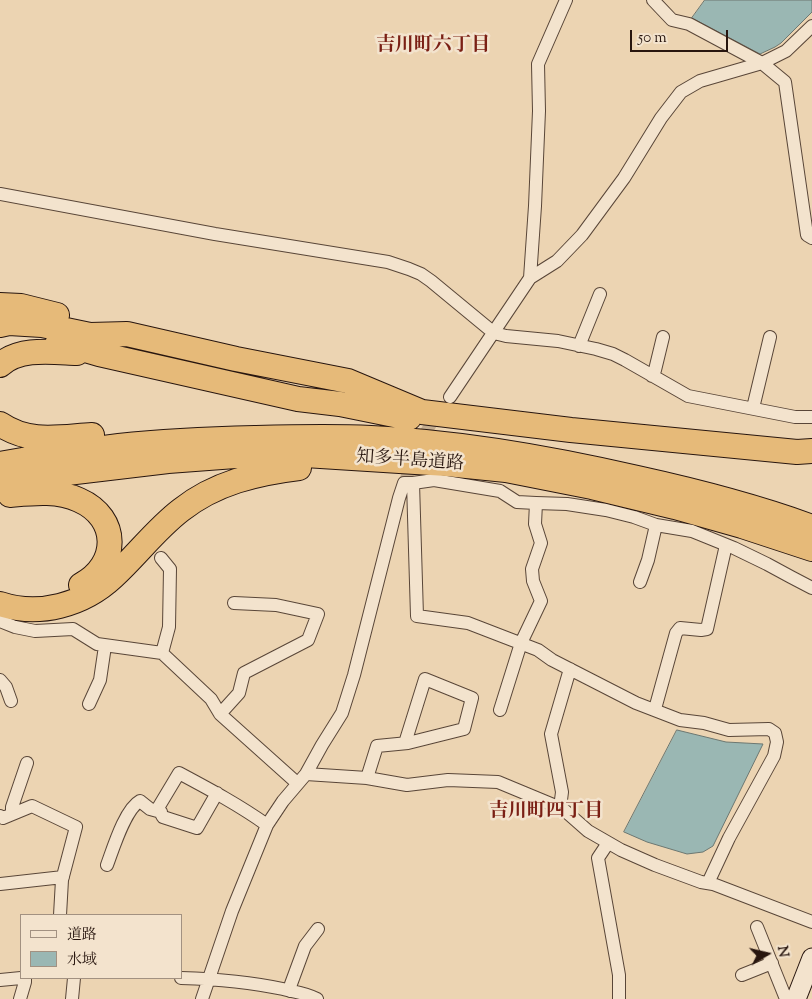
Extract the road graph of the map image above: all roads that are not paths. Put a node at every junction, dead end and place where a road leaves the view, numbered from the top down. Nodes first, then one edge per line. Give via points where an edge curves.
1 (566, 0) edge
2 (653, 0) edge
3 (812, 26) edge
4 (762, 63) junction
5 (0, 194) edge
6 (812, 238) edge
7 (530, 278) junction
8 (600, 294) dead end
9 (0, 305) edge
10 (0, 325) edge
11 (494, 333) junction
12 (127, 334) junction
13 (663, 337) dead end
14 (770, 337) dead end
15 (0, 338) edge
16 (579, 346) junction
17 (98, 354) junction
18 (0, 364) edge
19 (652, 376) junction
20 (450, 397) dead end
21 (753, 408) junction
22 (812, 417) edge
23 (0, 424) edge
24 (401, 440) junction
25 (812, 451) edge
26 (0, 464) edge
27 (446, 464) junction
28 (812, 464) edge
29 (412, 483) junction
30 (0, 484) edge
31 (0, 497) edge
32 (536, 503) junction
33 (656, 525) junction
34 (812, 527) edge
35 (726, 545) junction
36 (812, 549) edge
37 (162, 558) dead end
38 (640, 582) dead end
39 (812, 588) edge
40 (0, 590) edge
41 (0, 604) edge
42 (234, 604) dead end
43 (0, 621) edge
44 (521, 644) junction
45 (105, 646) junction
46 (162, 653) junction
47 (570, 669) junction
48 (0, 680) edge
49 (11, 701) dead end
50 (89, 704) dead end
51 (655, 709) junction
52 (500, 710) dead end
53 (220, 714) junction
54 (405, 744) junction
55 (27, 763) dead end
56 (367, 778) junction
57 (302, 779) junction
58 (217, 792) junction
59 (560, 808) junction
60 (160, 812) junction
61 (6, 815) edge
62 (267, 825) junction
63 (608, 843) junction
64 (107, 865) dead end
65 (62, 880) junction
66 (708, 883) junction
67 (0, 884) edge
68 (33, 887) dead end
69 (60, 914) edge
70 (812, 922) edge
71 (757, 927) dead end
72 (318, 930) dead end
73 (812, 958) edge
74 (772, 963) junction
75 (742, 975) dead end
76 (20, 978) edge
77 (182, 978) edge
78 (25, 979) edge
79 (74, 979) edge
80 (210, 979) junction
81 (0, 980) edge
82 (808, 980) edge
83 (290, 991) junction
84 (76, 997) edge
85 (20, 999) edge
86 (202, 999) edge
87 (317, 999) edge
88 (619, 999) edge
89 (786, 999) edge
90 (796, 999) edge

1 - 7 street via 538,64 539,111
2 - 4 street via 672,20 689,24
3 - 4 street via 786,51
4 - 6 street via 785,82 807,235
4 - 7 street via 700,81 682,92 582,235 557,261
5 - 11 street via 400,265 431,281
7 - 11 street
8 - 16 street
9 - 12 highway via 21,306 106,323
10 - 12 highway via 42,325 90,335
11 - 16 street
11 - 20 street
12 - 25 highway via 348,381 422,412 610,434
13 - 19 street
14 - 21 street
15 - 17 highway via 31,336
16 - 19 street via 613,354
17 - 18 highway via 46,351 13,356
17 - 28 highway via 298,399 425,421 572,441
19 - 21 street via 688,396
21 - 22 street via 795,417
23 - 24 highway via 14,432 42,438 194,426 238,426 352,428
24 - 26 highway, 知多半島道路 via 331,437 207,439 120,446
24 - 34 highway, 知多半島道路 via 510,453 594,468 686,489
27 - 30 highway, 知多半島道路 via 305,455 235,456 168,460
27 - 36 highway, 知多半島道路 via 506,470 592,487 742,526
27 - 41 highway via 420,472 302,467 242,478 217,488 181,510 112,578 84,597 42,609
29 - 32 street via 434,480 500,491 517,502
29 - 44 street via 417,616 468,623
29 - 57 street via 404,483 399,498 342,713
31 - 40 highway via 43,493 80,500 104,520 110,539 104,564 96,574 72,590 40,597
32 - 33 street via 606,510
32 - 44 street via 534,524 541,543 532,569 541,601
33 - 35 street via 692,531
33 - 38 street
35 - 39 street
35 - 51 street via 707,629 680,628 676,633
37 - 46 street via 170,569 169,627
42 - 53 street via 276,605 318,614 308,640 244,673 239,693
43 - 45 street via 35,631 73,629
44 - 47 street
44 - 52 street
45 - 46 street
45 - 50 street via 100,680
46 - 53 street via 212,700
47 - 51 street via 636,703
47 - 59 street via 551,734 562,792
48 - 49 street
51 - 66 street via 680,720 730,730 769,729 775,733 774,756
53 - 57 street
54 - 54 street via 464,729 472,698 425,679
54 - 56 street via 377,746
55 - 61 street via 12,807
56 - 57 street
56 - 59 street via 407,785 448,780 498,782
57 - 62 street
58 - 60 street via 197,828 163,817
58 - 60 street via 179,773 158,808
58 - 62 street
59 - 63 street
60 - 64 street via 140,801 136,803 121,826
61 - 65 street via 32,806 76,827
62 - 80 street via 232,911
63 - 66 street via 655,865
63 - 88 street via 598,858 620,975
65 - 67 street
65 - 68 street
65 - 69 street
66 - 70 street
71 - 74 street
72 - 83 street via 305,946
73 - 82 street
74 - 75 street
74 - 89 street
76 - 81 street
77 - 80 street
78 - 85 street
79 - 84 street
80 - 83 street
80 - 86 street
82 - 90 street
83 - 87 street

